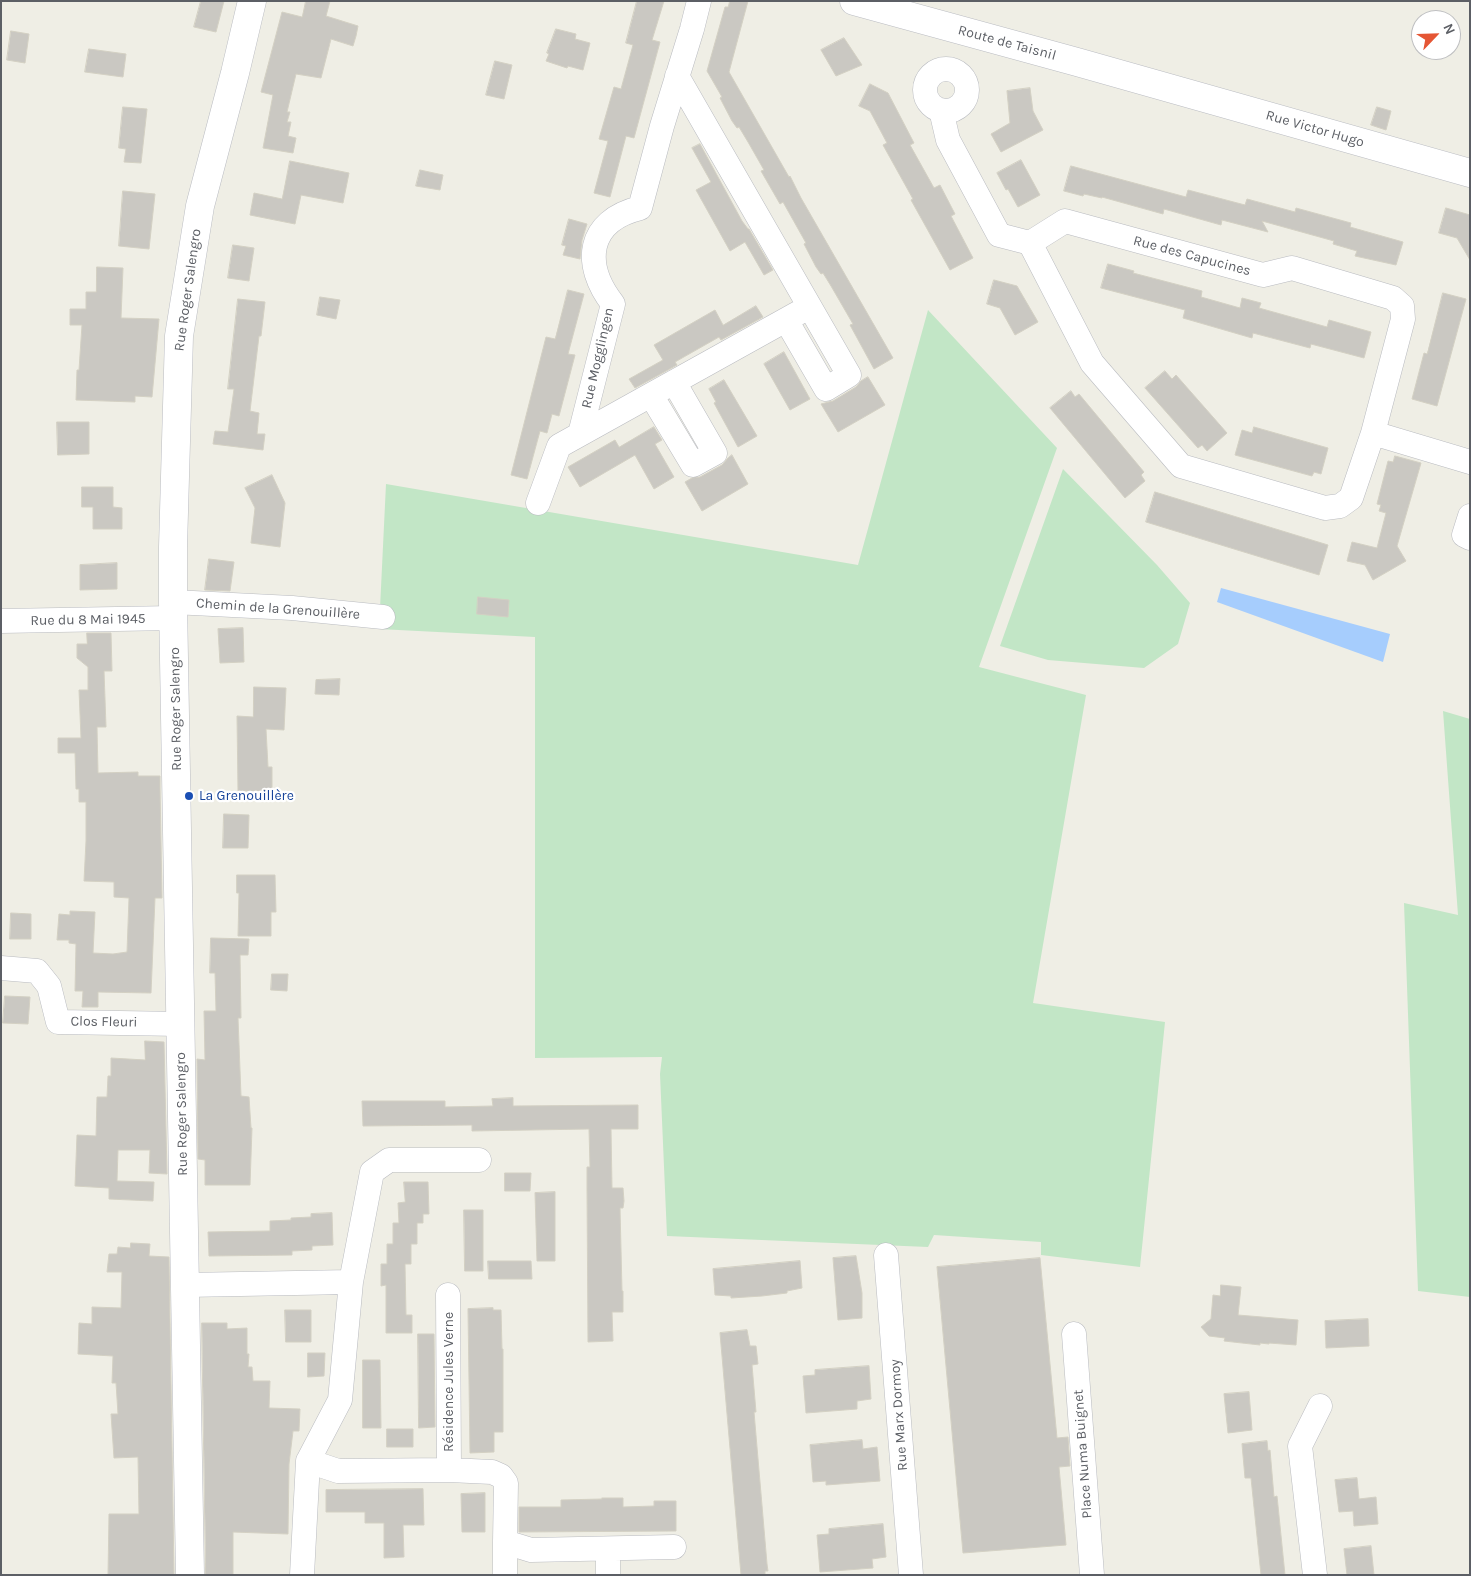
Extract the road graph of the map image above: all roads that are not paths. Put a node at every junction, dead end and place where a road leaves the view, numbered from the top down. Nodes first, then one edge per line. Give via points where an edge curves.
1 (252, 1) edge
2 (698, 1) edge
3 (854, 1) edge
4 (677, 76) junction
5 (1160, 86) joint
6 (941, 110) dead end
7 (1470, 173) edge
8 (1030, 243) junction
9 (811, 307) junction
10 (786, 320) junction
11 (674, 382) junction
12 (651, 395) junction
13 (1373, 433) junction
14 (580, 434) junction
15 (1470, 462) edge
16 (538, 502) dead end
17 (1470, 516) edge
18 (1470, 538) edge
19 (173, 610) junction
20 (383, 617) dead end
21 (1, 621) edge
22 (1, 968) edge
23 (181, 1024) junction
24 (479, 1160) dead end
25 (886, 1255) dead end
26 (352, 1282) junction
27 (185, 1285) junction
28 (448, 1295) dead end
29 (1074, 1334) dead end
30 (1320, 1406) dead end
31 (308, 1461) junction
32 (449, 1470) junction
33 (505, 1542) junction
34 (674, 1547) dead end
35 (608, 1549) junction
36 (190, 1575) edge
37 (302, 1575) edge
38 (505, 1575) edge
39 (608, 1575) edge
40 (911, 1575) edge
41 (1092, 1575) edge
42 (1315, 1575) edge

1 - 19 street, Rue Roger Salengro via 200,206 180,336
2 - 4 street, Rue Mogglingen
3 - 5 street, Route de Taisnil
4 - 9 street
4 - 14 street, Rue Mogglingen via 640,208 624,212 610,221 600,233 594,252 595,271 604,293 613,304
5 - 7 street, Rue Victor Hugo
6 - 8 street via 948,140 998,235
8 - 13 street, Rue des Capucines via 1092,364 1181,466 1325,508 1340,506 1351,498
8 - 13 street, Rue des Capucines via 1065,221 1263,275 1292,268 1393,298 1402,306 1403,319
9 - 10 street, Rue Mogglingen
9 - 10 street via 849,375 826,389
10 - 11 street, Rue Mogglingen
11 - 12 street, Rue Mogglingen
11 - 12 street via 715,453 693,465
12 - 14 street, Rue Mogglingen
13 - 15 street
14 - 16 street, Rue Mogglingen via 558,446
17 - 18 street via 1464,535
19 - 20 street, Chemin de la Grenouillère via 292,608
19 - 21 street, Rue du 8 Mai 1945
19 - 23 street, Rue Roger Salengro
22 - 23 street, Clos Fleuri via 36,971 49,986 58,1022
23 - 27 street, Rue Roger Salengro
24 - 26 street via 389,1160 372,1172
25 - 40 street, Rue Marx Dormoy
26 - 27 street
26 - 31 street via 340,1400
27 - 36 street, Rue Roger Salengro
28 - 32 street, Résidence Jules Verne
29 - 41 street, Place Numa Buignet
30 - 42 street via 1300,1446
31 - 32 street via 338,1471
31 - 37 street
32 - 33 street via 492,1472 501,1476 506,1483
33 - 35 street via 531,1550
33 - 38 street
34 - 35 street
35 - 39 street

